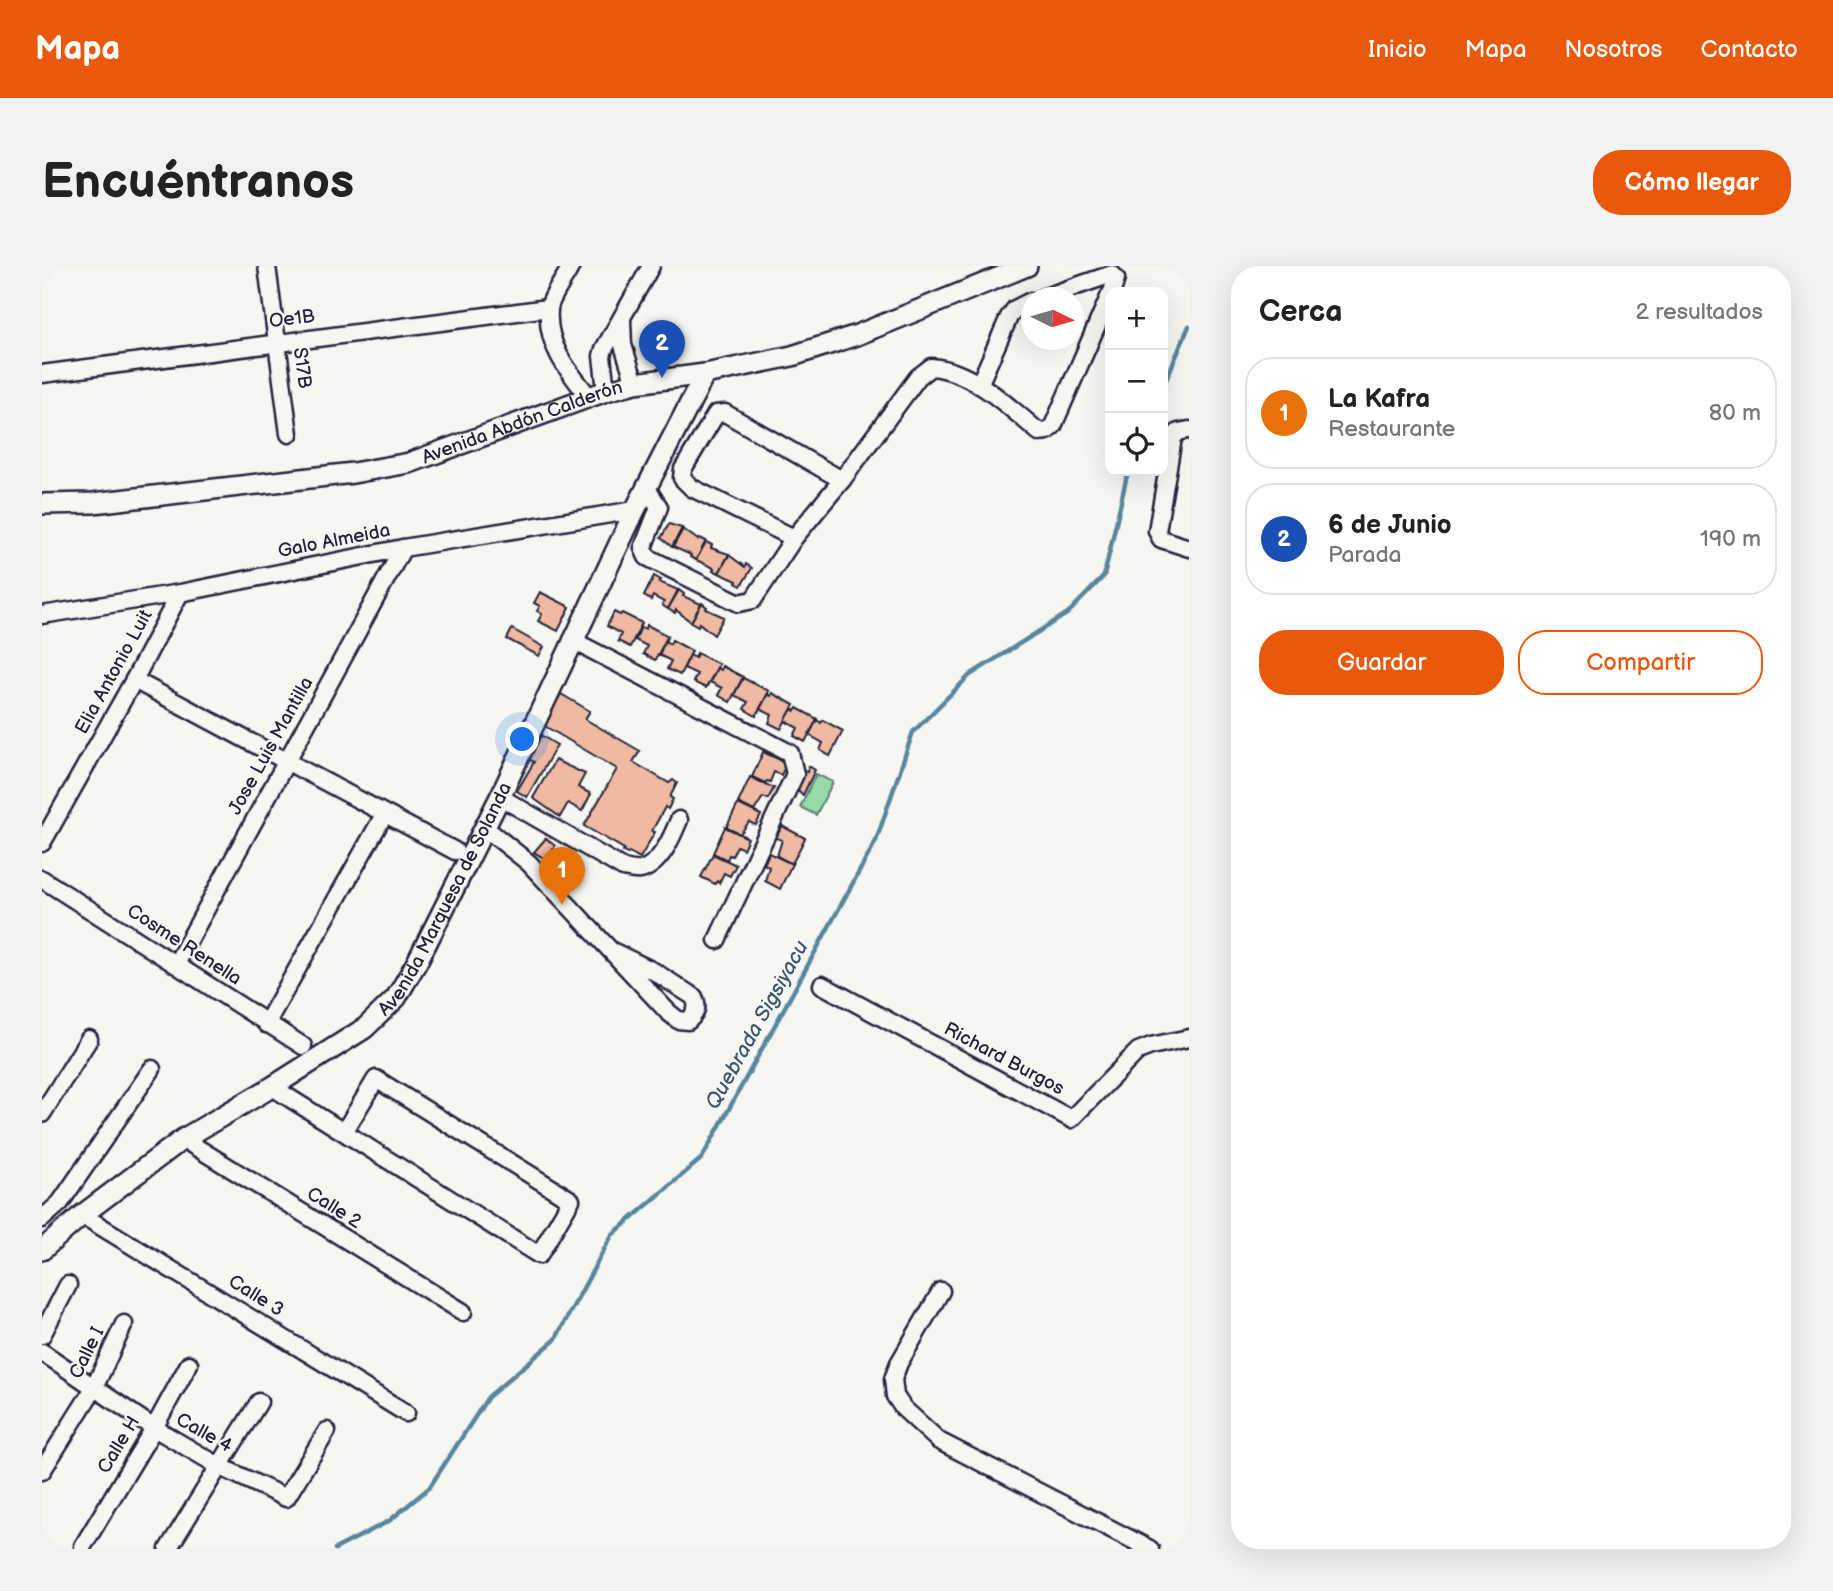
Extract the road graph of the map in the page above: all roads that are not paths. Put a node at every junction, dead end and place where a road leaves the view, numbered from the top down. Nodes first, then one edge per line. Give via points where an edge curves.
1 (267, 266) edge
2 (571, 266) edge
3 (651, 266) edge
4 (1027, 266) edge
5 (1074, 287) edge
6 (1113, 287) edge
7 (1021, 306) edge
8 (548, 308) junction
9 (1105, 308) edge
10 (622, 320) junction
11 (277, 342) junction
12 (42, 374) edge
13 (705, 374) junction
14 (635, 383) junction
15 (979, 385) junction
16 (598, 394) junction
17 (1189, 430) edge
18 (289, 434) dead end
19 (842, 480) junction
20 (646, 487) junction
21 (42, 504) edge
22 (635, 510) junction
23 (794, 538) junction
24 (403, 548) junction
25 (1189, 548) edge
26 (180, 593) junction
27 (42, 615) edge
28 (572, 640) junction
29 (134, 680) junction
30 (287, 760) junction
31 (500, 797) junction
32 (384, 815) junction
33 (679, 820) dead end
34 (484, 827) junction
35 (42, 843) edge
36 (455, 851) dead end
37 (42, 879) edge
38 (717, 940) dead end
39 (614, 952) junction
40 (176, 964) junction
41 (822, 985) dead end
42 (266, 1024) junction
43 (1189, 1038) edge
44 (89, 1039) dead end
45 (303, 1046) dead end
46 (152, 1069) dead end
47 (272, 1087) junction
48 (43, 1109) edge
49 (344, 1132) junction
50 (183, 1139) junction
51 (82, 1215) junction
52 (42, 1219) edge
53 (42, 1250) edge
54 (68, 1285) dead end
55 (941, 1291) dead end
56 (463, 1312) dead end
57 (124, 1324) dead end
58 (42, 1335) edge
59 (42, 1352) edge
60 (189, 1364) dead end
61 (94, 1388) junction
62 (259, 1402) dead end
63 (406, 1413) dead end
64 (154, 1428) junction
65 (327, 1431) dead end
66 (219, 1466) junction
67 (42, 1471) edge
68 (83, 1546) dead end
69 (168, 1549) edge
70 (1150, 1549) edge

1 - 11 street, S17B
2 - 8 street
3 - 10 street
4 - 13 street, Avenida Abdón Calderón via 857,335 792,356
5 - 6 street via 1112,274
7 - 15 street via 1009,317
8 - 11 street, Oe1B
8 - 16 street via 560,359
9 - 15 street via 1047,431 1039,432
10 - 14 street via 623,345
10 - 16 street via 604,349
11 - 12 street, Oe1B
11 - 18 street, S17B
13 - 14 street, Avenida Abdón Calderón
13 - 20 street, Avenida Marquesa de Solanda
14 - 16 street, Avenida Abdón Calderón
15 - 19 street via 932,367 918,377
16 - 21 street, Avenida Abdón Calderón via 409,463 93,503
17 - 25 street via 1173,438 1157,531 1161,539
19 - 23 street
19 - 23 street via 724,413 716,414 683,468 682,478 692,488
20 - 22 street, Avenida Marquesa de Solanda
20 - 23 street via 659,507 643,548 647,557 739,603 753,600
22 - 24 street, Galo Almeida
22 - 28 street, Avenida Marquesa de Solanda
24 - 26 street, Galo Almeida
24 - 30 street, Jose Luis Mantilla
26 - 27 street, Galo Almeida
26 - 29 street, Elia Antonio Luit
28 - 31 street, Avenida Marquesa de Solanda
28 - 38 street via 790,753 795,774
29 - 30 street
29 - 35 street, Elia Antonio Luit
30 - 32 street
30 - 40 street, Jose Luis Mantilla
31 - 33 street via 624,868 641,870 656,859
31 - 34 street, Avenida Marquesa de Solanda
32 - 36 street
32 - 42 street
34 - 39 street via 529,863
34 - 47 street, Avenida Marquesa de Solanda via 396,998 365,1028
37 - 40 street, Cosme Renella
39 - 39 street via 668,1012 678,1020 692,1018 697,1003 690,994
40 - 42 street, Cosme Renella
41 - 43 street, Richard Burgos via 1071,1119 1138,1051
42 - 45 street, Cosme Renella
44 - 48 street
46 - 52 street via 60,1203
47 - 49 street
47 - 50 street, Avenida Marquesa de Solanda
49 - 49 street via 539,1255 571,1200 376,1079
50 - 51 street, Avenida Marquesa de Solanda
50 - 56 street, Calle 2
51 - 53 street, Avenida Marquesa de Solanda
51 - 63 street, Calle 3
54 - 58 street
55 - 70 street via 893,1379 902,1408 939,1441
57 - 61 street, Calle I
59 - 61 street, Calle 4
60 - 64 street, Calle H
61 - 64 street, Calle 4
61 - 67 street, Calle I
62 - 66 street
64 - 66 street, Calle 4
64 - 68 street, Calle H
65 - 66 street, Calle 4 via 286,1498
66 - 69 street

